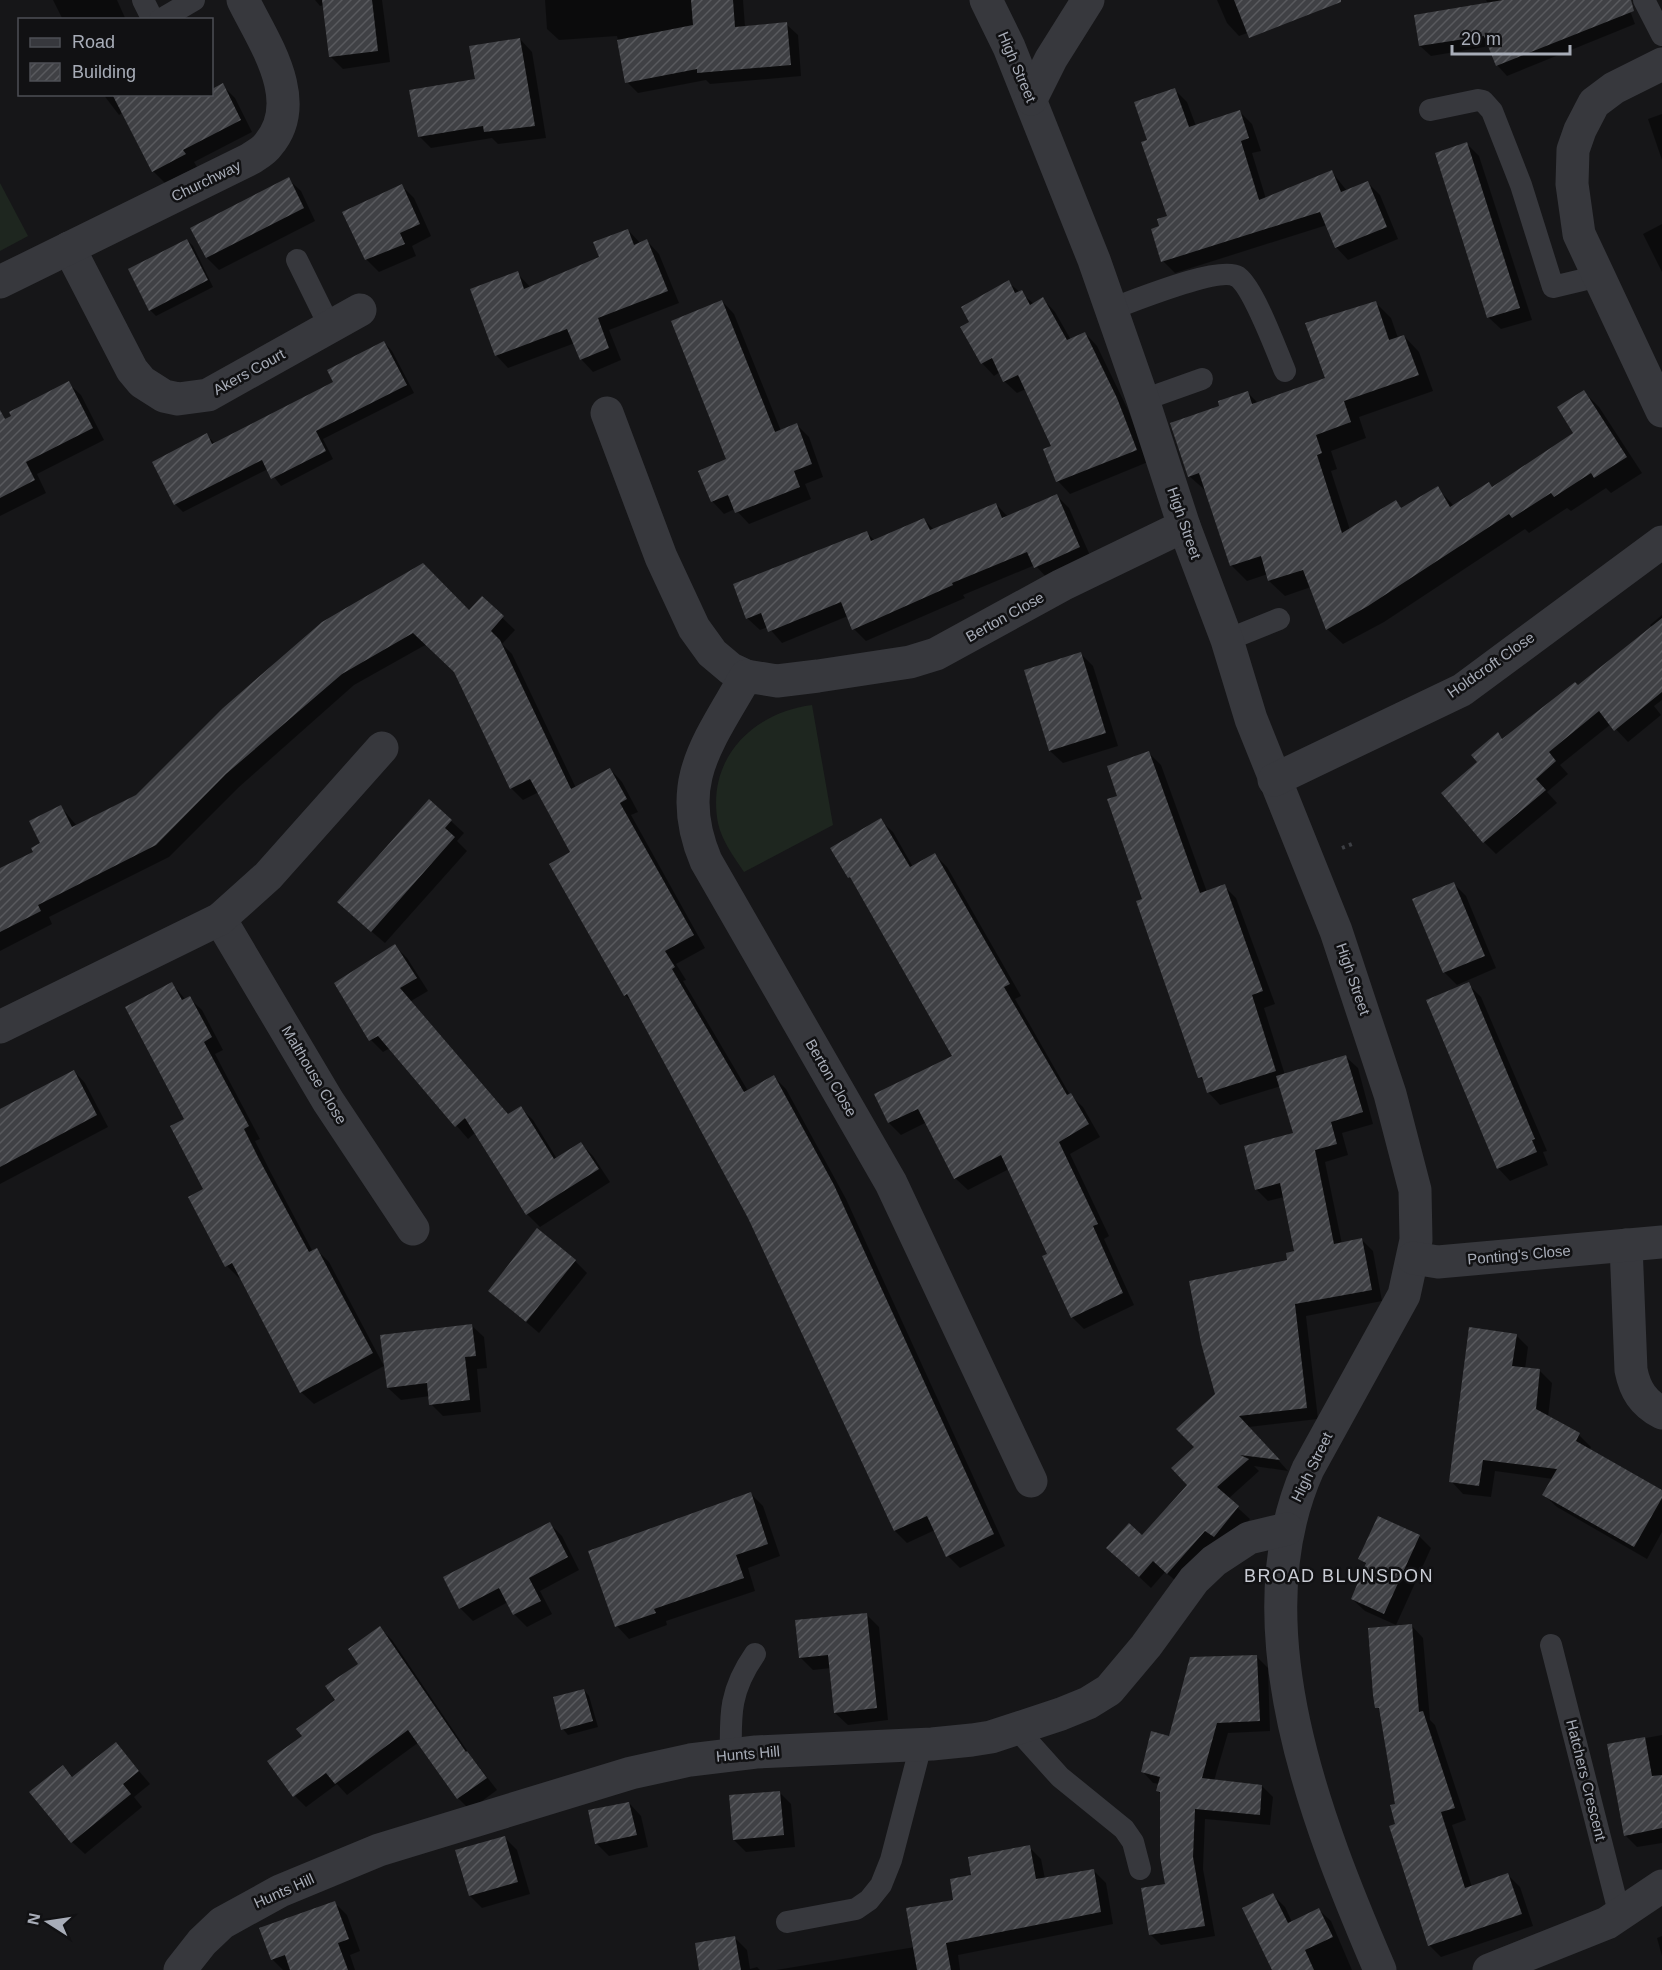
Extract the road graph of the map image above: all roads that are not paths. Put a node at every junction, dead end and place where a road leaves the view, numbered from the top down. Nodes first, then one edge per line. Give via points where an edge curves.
1 (143, 0) edge
2 (194, 0) edge
3 (243, 0) edge
4 (986, 0) edge
5 (1088, 0) edge
6 (1644, 0) edge
7 (152, 18) edge
8 (163, 18) edge
9 (1662, 35) edge
10 (1662, 64) edge
11 (1031, 99) junction
12 (1430, 110) dead end
13 (69, 248) junction
14 (297, 260) dead end
15 (1599, 276) junction
16 (0, 282) edge
17 (1111, 309) junction
18 (360, 310) dead end
19 (330, 327) junction
20 (1285, 371) dead end
21 (1202, 379) dead end
22 (1143, 400) junction
23 (1662, 411) edge
24 (607, 413) dead end
25 (1184, 526) junction
26 (1662, 542) edge
27 (1280, 619) dead end
28 (1227, 640) junction
29 (746, 676) junction
30 (382, 748) dead end
31 (1274, 780) junction
32 (220, 919) junction
33 (0, 1027) edge
34 (413, 1229) dead end
35 (1662, 1242) edge
36 (1626, 1245) junction
37 (1413, 1258) junction
38 (1662, 1413) edge
39 (1031, 1481) dead end
40 (1287, 1529) junction
41 (1551, 1645) dead end
42 (754, 1654) dead end
43 (1016, 1728) junction
44 (921, 1745) junction
45 (731, 1755) junction
46 (1140, 1869) dead end
47 (1662, 1886) edge
48 (1620, 1916) junction
49 (788, 1922) dead end
50 (180, 1970) edge
51 (1380, 1970) edge
52 (1489, 1970) edge

1 - 7 lane
2 - 8 lane
3 - 13 street, Churchway via 282,81 282,112 268,145 250,159
4 - 11 street, High Street
5 - 11 street
6 - 9 lane
10 - 15 street via 1614,88 1594,103 1573,150 1572,184 1579,234
11 - 17 street, High Street
12 - 15 lane via 1478,100 1487,104 1521,185 1553,287
13 - 16 street, Churchway
13 - 19 street, Akers Court via 132,370 164,396 178,399 208,395
14 - 19 lane
15 - 23 street
17 - 20 lane via 1211,275 1232,274 1249,291
17 - 22 street, High Street
18 - 19 street, Akers Court
21 - 22 lane
22 - 25 street, High Street
24 - 29 street, Berton Close via 661,557 694,628 712,653
25 - 28 street, High Street
25 - 29 street, Berton Close via 1062,585 936,654 910,662 777,681
26 - 31 street, Holdcroft Close via 1462,690
27 - 28 lane
28 - 31 street, High Street
29 - 39 street, Berton Close via 701,755 692,805 697,841 891,1184
30 - 32 street via 268,876
31 - 37 street, High Street via 1311,863 1390,1094 1414,1190
32 - 33 street
32 - 34 street, Malthouse Close via 328,1101
35 - 36 street, Ponting's Close
36 - 37 street, Ponting's Close via 1438,1262
36 - 38 street via 1631,1370 1635,1388
37 - 40 street, High Street via 1404,1295 1308,1469
40 - 43 street, Hunts Hill via 1249,1538 1214,1561 1194,1580 1109,1690 1088,1703
40 - 51 street, High Street via 1282,1621 1295,1733 1319,1819
41 - 48 lane, Hatchers Crescent
42 - 45 lane via 734,1690
43 - 44 street, Hunts Hill via 991,1737
43 - 46 lane via 1060,1777 1124,1829
44 - 45 street, Hunts Hill
44 - 49 lane via 881,1885 856,1909
45 - 50 street, Hunts Hill via 631,1773 379,1850 244,1909 209,1935
47 - 48 street
48 - 52 street

